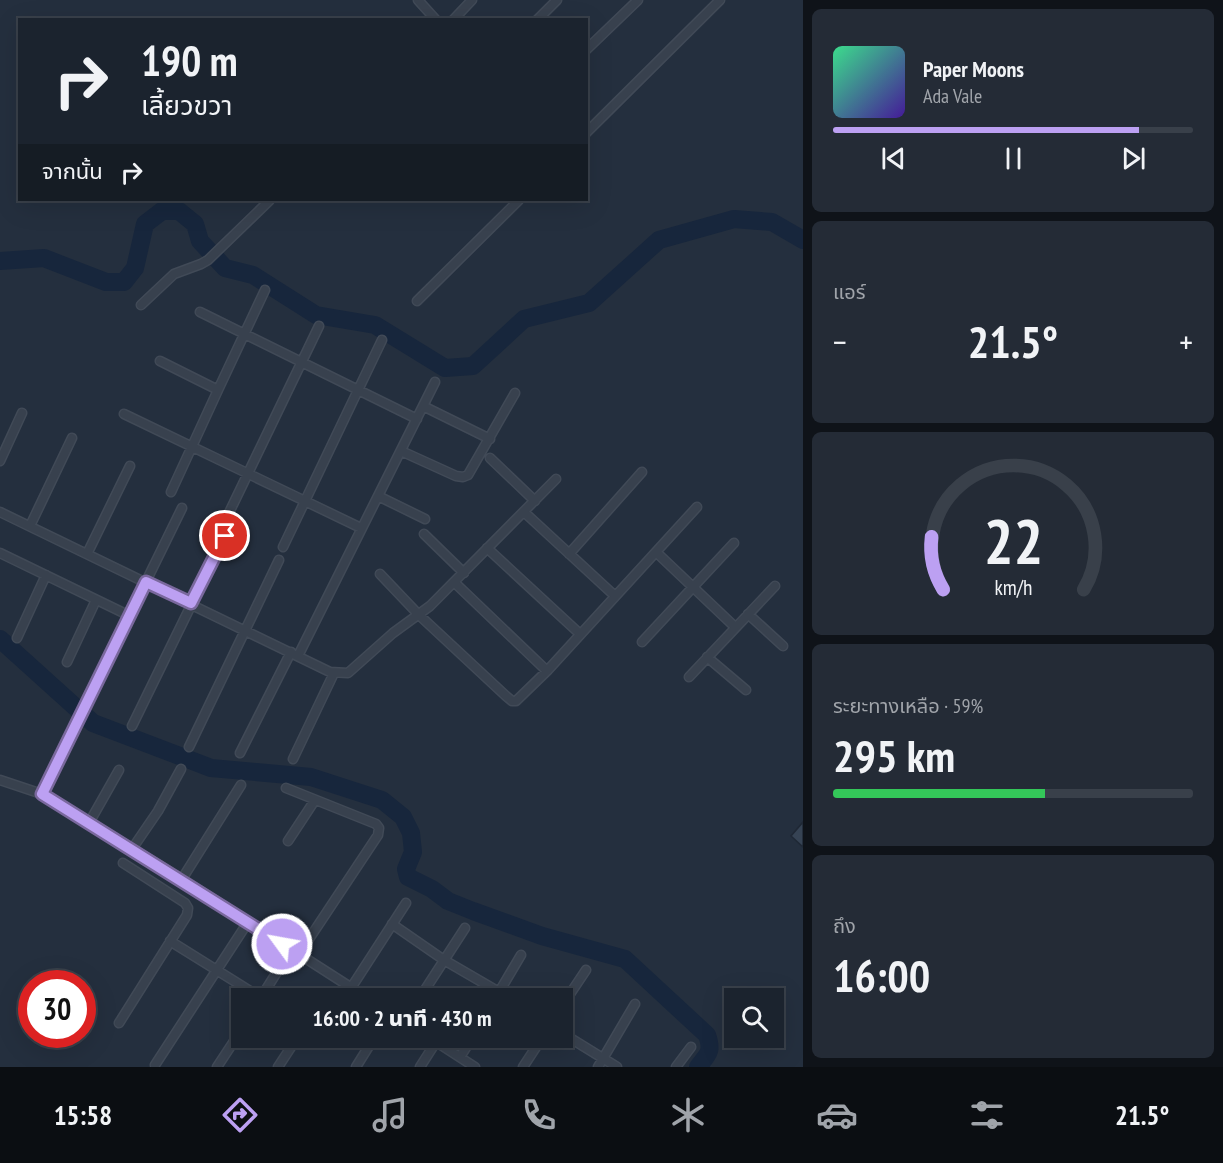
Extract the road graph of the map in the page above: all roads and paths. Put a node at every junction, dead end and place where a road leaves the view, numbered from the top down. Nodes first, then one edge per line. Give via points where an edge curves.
1 (418, 0) edge
2 (472, 0) edge
3 (557, 0) edge
4 (638, 0) edge
5 (720, 0) edge
6 (434, 18) edge
7 (455, 18) edge
8 (539, 18) edge
9 (588, 48) edge
10 (588, 131) edge
11 (269, 201) edge
12 (518, 201) edge
13 (266, 290) dead end
14 (417, 301) dead end
15 (141, 305) dead end
16 (200, 312) dead end
17 (319, 326) dead end
18 (245, 335) junction
19 (382, 340) dead end
20 (160, 361) dead end
21 (302, 363) junction
22 (435, 382) dead end
23 (218, 390) junction
24 (357, 390) junction
25 (515, 393) dead end
26 (423, 406) junction
27 (22, 413) dead end
28 (124, 414) dead end
29 (417, 419) junction
30 (72, 438) dead end
31 (490, 439) junction
32 (191, 446) junction
33 (401, 451) junction
34 (490, 458) dead end
35 (0, 461) edge
36 (130, 466) dead end
37 (642, 472) dead end
38 (248, 473) junction
39 (556, 479) dead end
40 (171, 492) dead end
41 (378, 496) junction
42 (304, 501) junction
43 (535, 501) junction
44 (697, 507) dead end
45 (182, 508) dead end
46 (0, 512) edge
47 (524, 512) junction
48 (226, 519) dead end
49 (425, 519) dead end
50 (30, 526) junction
51 (361, 528) junction
52 (424, 534) dead end
53 (225, 536) dead end
54 (734, 543) dead end
55 (283, 547) dead end
56 (487, 548) junction
57 (656, 552) junction
58 (0, 553) edge
59 (87, 554) junction
60 (569, 554) junction
61 (279, 561) dead end
62 (464, 573) junction
63 (380, 574) dead end
64 (46, 575) junction
65 (146, 582) junction
66 (455, 583) junction
67 (774, 586) dead end
68 (693, 587) junction
69 (615, 596) junction
70 (96, 600) junction
71 (191, 603) junction
72 (748, 614) junction
73 (419, 615) junction
74 (130, 616) junction
75 (735, 627) junction
76 (244, 631) junction
77 (580, 634) junction
78 (17, 638) dead end
79 (642, 642) dead end
80 (783, 646) dead end
81 (294, 654) junction
82 (707, 657) junction
83 (67, 662) dead end
84 (547, 671) junction
85 (334, 673) junction
86 (689, 677) dead end
87 (746, 690) dead end
88 (132, 726) dead end
89 (189, 747) dead end
90 (240, 753) dead end
91 (293, 759) dead end
92 (181, 769) dead end
93 (119, 770) dead end
94 (0, 780) edge
95 (241, 785) dead end
96 (286, 788) dead end
97 (42, 794) junction
98 (315, 800) junction
99 (89, 823) junction
100 (288, 841) dead end
101 (132, 849) junction
102 (123, 863) dead end
103 (182, 879) junction
104 (406, 903) dead end
105 (248, 922) junction
106 (392, 924) junction
107 (465, 928) dead end
108 (170, 941) junction
109 (299, 954) junction
110 (521, 955) dead end
111 (444, 960) junction
112 (282, 964) dead end
113 (218, 969) junction
114 (586, 970) dead end
115 (246, 988) edge
116 (268, 988) edge
117 (351, 988) joint
118 (426, 988) edge
119 (487, 988) edge
120 (502, 988) edge
121 (573, 990) edge
122 (635, 1004) dead end
123 (119, 1023) dead end
124 (573, 1040) edge
125 (231, 1046) edge
126 (691, 1047) dead end
127 (290, 1048) edge
128 (368, 1048) edge
129 (429, 1048) edge
130 (446, 1048) edge
131 (466, 1048) edge
132 (535, 1048) edge
133 (460, 1057) junction
134 (603, 1058) junction
135 (155, 1065) dead end
136 (217, 1067) edge
137 (278, 1067) edge
138 (356, 1067) edge
139 (420, 1067) edge
140 (475, 1067) edge
141 (523, 1067) edge
142 (598, 1067) edge
143 (617, 1067) edge
144 (676, 1067) edge

1 - 6 street
2 - 7 street
3 - 8 street
4 - 9 street
5 - 10 street
11 - 15 street via 208,260 174,274
12 - 14 street
13 - 18 street
16 - 18 street
17 - 21 street
18 - 21 street
18 - 23 street
19 - 24 street
20 - 23 street
21 - 24 street
21 - 38 street
22 - 26 street
23 - 32 street
24 - 29 street
24 - 42 street
25 - 31 street
26 - 29 street
26 - 31 street
27 - 35 street
28 - 32 street
29 - 33 street
30 - 50 street
31 - 33 street via 463,477
32 - 38 street
32 - 40 street
33 - 41 street
34 - 43 street
36 - 59 street
37 - 60 street
38 - 42 street
38 - 48 street
39 - 43 street
41 - 49 street
41 - 51 street
42 - 51 street
42 - 55 street
43 - 47 street
44 - 57 street
45 - 65 street
46 - 50 street
47 - 56 street
47 - 60 street
50 - 59 street
51 - 81 street
52 - 62 street
53 - 71 street
54 - 68 street
56 - 62 street
56 - 77 street
57 - 68 street
57 - 69 street
58 - 64 street
59 - 65 street
60 - 69 street
61 - 76 street
62 - 66 street
63 - 73 street
64 - 70 street
64 - 78 street
65 - 71 street
65 - 74 street
66 - 73 street
66 - 84 street
67 - 72 street
68 - 75 street
68 - 79 street
69 - 77 street
70 - 74 street
70 - 83 street
71 - 76 street
71 - 88 street
72 - 75 street
72 - 80 street
73 - 84 street via 512,701 519,699
73 - 85 street via 348,673
74 - 97 street
75 - 82 street
76 - 81 street
76 - 89 street
77 - 84 street
81 - 85 street
81 - 90 street
82 - 86 street
82 - 87 street
85 - 91 street
92 - 101 street
93 - 99 street
94 - 97 street
95 - 103 street
96 - 98 street
97 - 99 street
98 - 100 street
98 - 109 street via 379,828
99 - 101 street
101 - 103 street
102 - 108 street via 189,908
103 - 105 street
104 - 106 street
105 - 109 street
105 - 113 street
106 - 111 street
106 - 117 street
107 - 111 street
108 - 113 street
108 - 123 street
109 - 117 street
110 - 120 street
111 - 118 street
111 - 119 street
112 - 116 street
113 - 115 street
113 - 135 street
114 - 121 street
122 - 134 street
124 - 134 street
125 - 136 street
126 - 144 street
127 - 137 street
128 - 138 street
129 - 139 street
130 - 133 street
131 - 133 street
132 - 141 street
133 - 140 street
134 - 142 street
134 - 143 street

